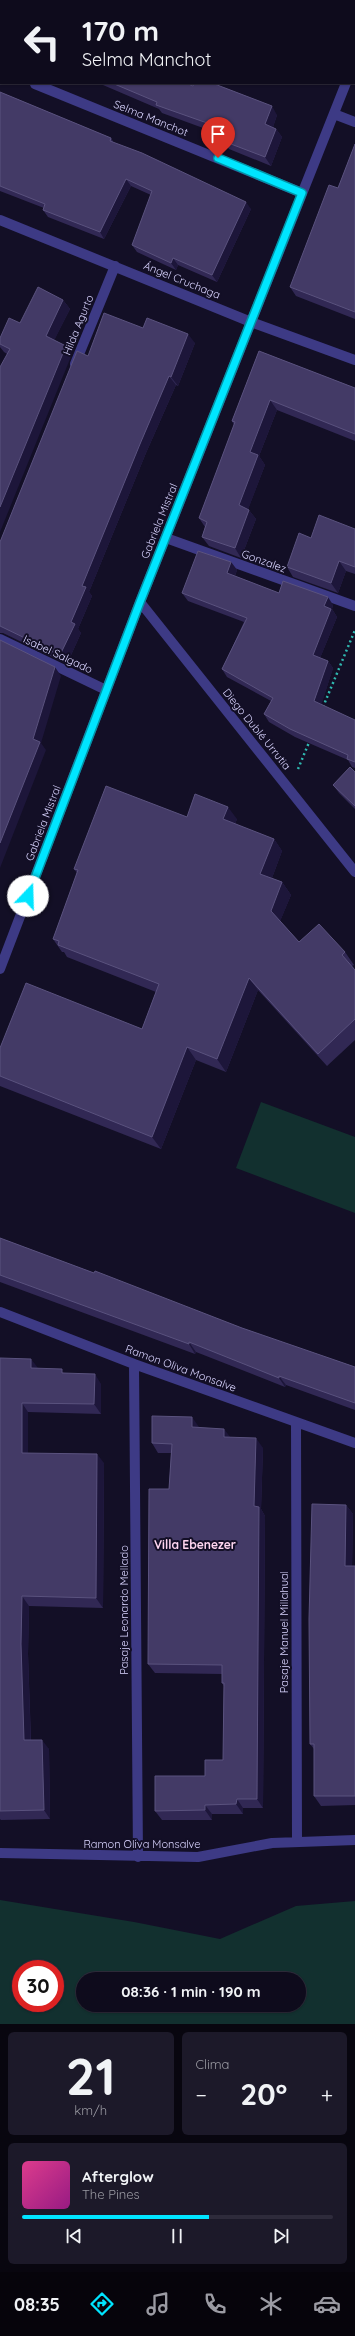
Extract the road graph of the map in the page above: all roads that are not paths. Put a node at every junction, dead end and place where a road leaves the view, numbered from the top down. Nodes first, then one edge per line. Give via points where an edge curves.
1 (35, 84) edge
2 (346, 84) edge
3 (334, 114) junction
4 (355, 122) edge
5 (302, 193) junction
6 (0, 220) edge
7 (115, 266) junction
8 (251, 322) junction
9 (355, 360) edge
10 (71, 375) edge
11 (166, 538) junction
12 (140, 602) junction
13 (355, 606) edge
14 (0, 639) edge
15 (106, 690) junction
16 (355, 872) edge
17 (0, 970) edge
18 (0, 1312) edge
19 (134, 1364) junction
20 (296, 1424) junction
21 (355, 1443) edge
22 (355, 1840) edge
23 (297, 1841) junction
24 (0, 1853) edge
25 (138, 1857) junction

1 - 5 street, Selma Manchot
2 - 3 street, Gabriela Mistral
3 - 4 street
3 - 5 street, Gabriela Mistral
5 - 8 street, Gabriela Mistral
6 - 7 street, Ángel Cruchaga
7 - 8 street, Ángel Cruchaga
7 - 10 street, Hilda Agurto
8 - 9 street, Ángel Cruchaga
8 - 11 street, Gabriela Mistral
11 - 12 street, Gabriela Mistral
11 - 13 street, Gonzalez
12 - 15 street, Gabriela Mistral
12 - 16 street, Diego Dublé Urrutia
14 - 15 street, Isabel Salgado
15 - 17 street, Gabriela Mistral
18 - 19 street, Ramon Oliva Monsalve
19 - 20 street, Ramon Oliva Monsalve
19 - 25 street, Pasaje Leonardo Mellado
20 - 21 street, Ramon Oliva Monsalve
20 - 23 street, Pasaje Manuel Millahual
22 - 23 street, Ramon Oliva Monsalve
23 - 25 street, Ramon Oliva Monsalve via 272,1843 198,1857
24 - 25 street, Ramon Oliva Monsalve

